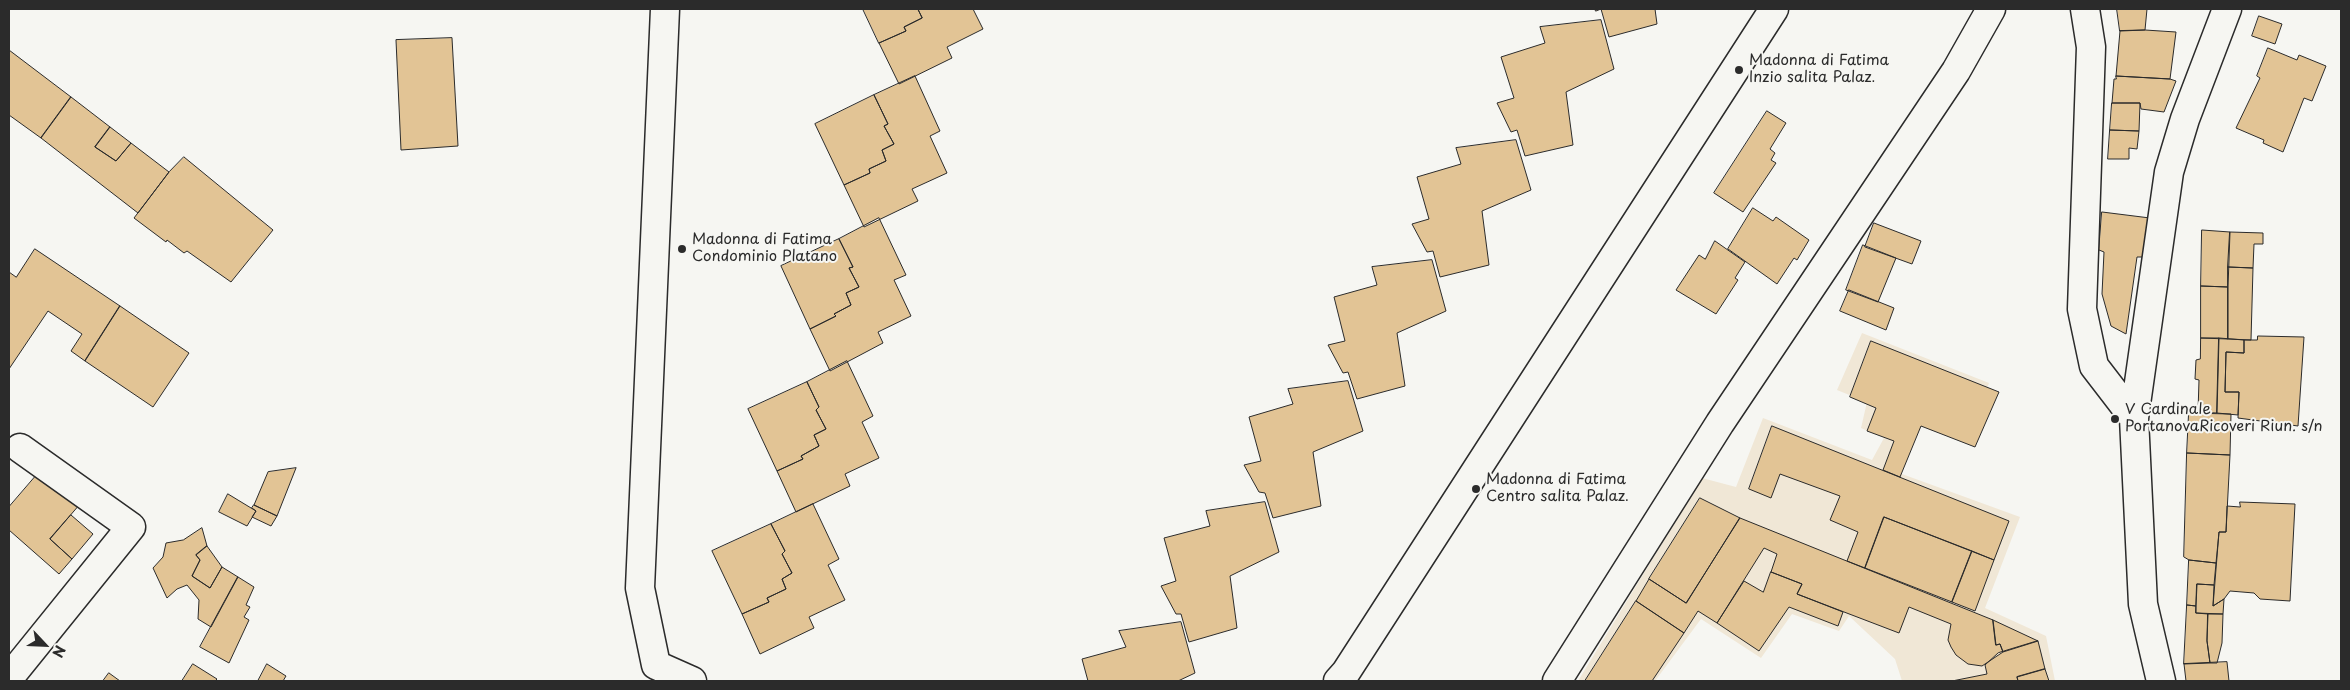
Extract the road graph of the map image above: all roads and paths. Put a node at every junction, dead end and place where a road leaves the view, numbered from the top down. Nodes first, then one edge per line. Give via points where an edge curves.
1 (664, 9) edge
2 (1774, 9) edge
3 (1991, 9) edge
4 (2085, 9) edge
5 (2227, 9) edge
6 (2134, 418) junction
7 (20, 448) dead end
8 (9, 678) edge
9 (692, 681) edge
10 (1338, 681) edge
11 (1557, 681) edge
12 (2161, 681) edge

1 - 9 street via 640,588 656,665
2 - 10 street
3 - 11 street via 1956,71 1720,423
4 - 6 street via 2091,46 2082,309 2094,366
5 - 6 street via 2185,119 2169,172
6 - 12 street via 2143,604
7 - 8 street via 131,527

